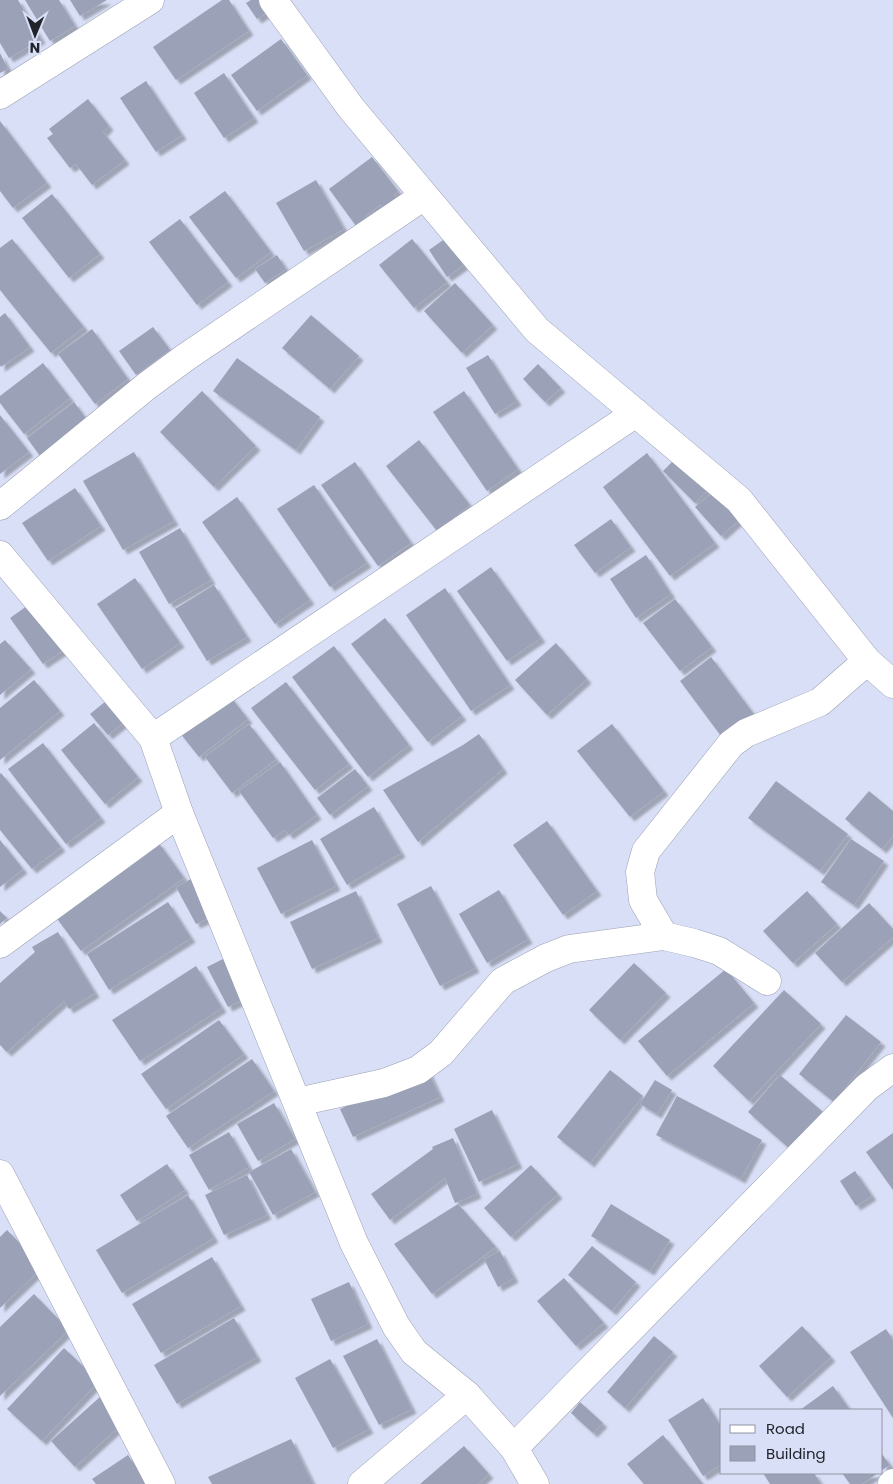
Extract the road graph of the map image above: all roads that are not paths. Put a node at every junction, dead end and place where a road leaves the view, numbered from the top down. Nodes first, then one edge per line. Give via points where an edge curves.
1 (150, 0) edge
2 (273, 0) edge
3 (0, 95) edge
4 (424, 196) junction
5 (636, 414) junction
6 (0, 506) edge
7 (2, 562) edge
8 (866, 661) junction
9 (893, 684) edge
10 (153, 738) junction
11 (180, 813) junction
12 (664, 936) junction
13 (0, 944) edge
14 (766, 981) dead end
15 (893, 1068) edge
16 (298, 1102) junction
17 (0, 1174) edge
18 (467, 1395) junction
19 (514, 1448) junction
20 (161, 1484) edge
21 (362, 1484) edge
22 (536, 1484) edge

1 - 3 street
2 - 4 street via 351,108
4 - 5 street via 537,330
4 - 6 street via 186,357
5 - 8 street via 739,500
5 - 10 street
7 - 10 street
8 - 9 street
8 - 12 street via 820,702 746,733 731,744 646,851 640,872 642,900
10 - 11 street
11 - 13 street
11 - 16 street
12 - 14 street via 718,951
12 - 16 street via 569,949 546,958 503,981 441,1053 418,1070 384,1083
15 - 19 street via 866,1087
16 - 18 street via 354,1243 396,1326 414,1352
17 - 20 street
18 - 19 street
18 - 21 street
19 - 22 street

